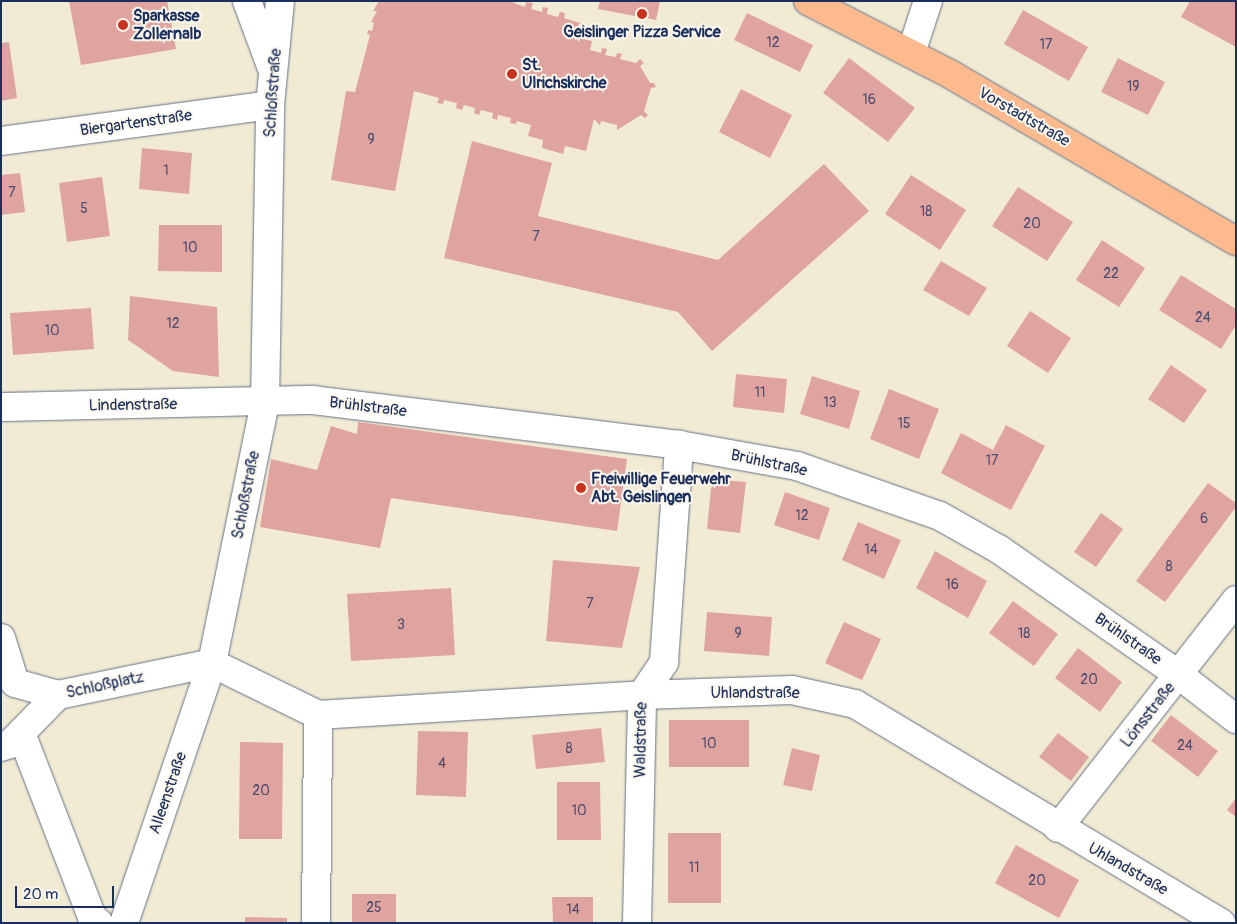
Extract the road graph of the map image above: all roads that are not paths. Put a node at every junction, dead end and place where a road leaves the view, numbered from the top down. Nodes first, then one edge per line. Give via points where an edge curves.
1 (247, 1) edge
2 (280, 1) edge
3 (808, 1) edge
4 (928, 1) edge
5 (911, 54) junction
6 (273, 73) junction
7 (270, 105) junction
8 (1, 140) edge
9 (1236, 241) edge
10 (265, 403) junction
11 (1, 407) edge
12 (678, 445) junction
13 (1236, 600) edge
14 (1, 638) edge
15 (212, 663) junction
16 (1179, 675) junction
17 (58, 695) junction
18 (642, 695) junction
19 (318, 715) junction
20 (1236, 719) edge
21 (11, 740) edge
22 (1058, 828) junction
23 (99, 923) edge
24 (124, 923) edge
25 (316, 923) edge
26 (637, 923) edge
27 (1220, 923) edge

1 - 6 street
2 - 6 street, Schloßstraße
3 - 5 main road, Vorstadtstraße
4 - 5 street
5 - 9 main road, Vorstadtstraße
6 - 7 street, Schloßstraße
7 - 8 street, Biergartenstraße
7 - 10 street, Schloßstraße
10 - 11 street, Lindenstraße
10 - 12 street, Brühlstraße via 313,400
10 - 15 street, Schloßstraße
12 - 16 street, Brühlstraße via 797,466 940,516 1000,550
12 - 18 street, Waldstraße via 664,662
13 - 16 street, Lönsstraße
14 - 17 street, Schloßplatz via 15,683
15 - 17 street, Schloßplatz
15 - 19 street
15 - 24 street, Alleenstraße
16 - 20 street, Brühlstraße
16 - 22 street, Lönsstraße
17 - 21 street
18 - 19 street, Uhlandstraße
18 - 22 street, Uhlandstraße via 792,690 855,704
18 - 26 street, Waldstraße
19 - 25 street
21 - 23 street via 92,917
22 - 27 street, Uhlandstraße

